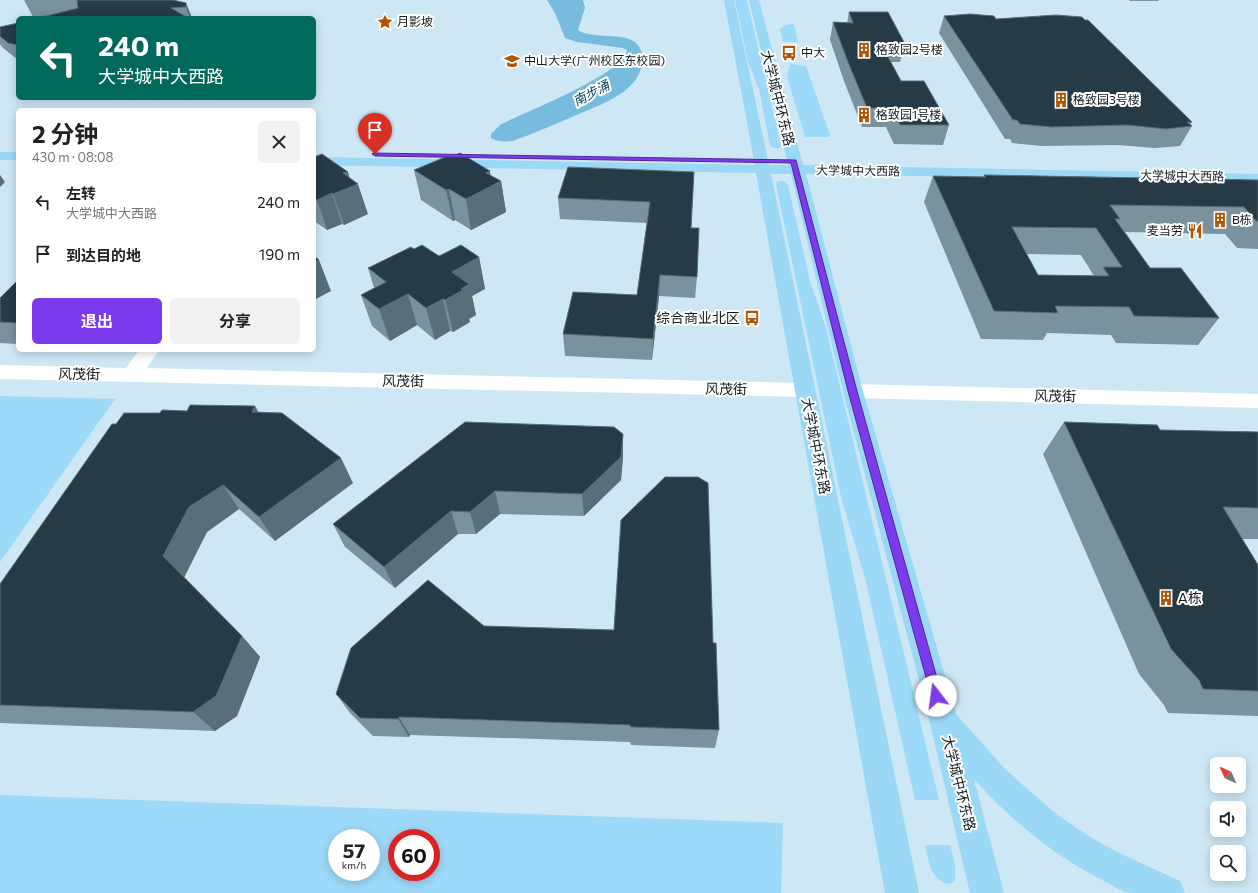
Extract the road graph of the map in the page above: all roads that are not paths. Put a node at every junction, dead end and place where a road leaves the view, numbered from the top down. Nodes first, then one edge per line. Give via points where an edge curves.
1 (729, 0) edge
2 (754, 0) edge
3 (0, 148) edge
4 (16, 148) edge
5 (316, 153) edge
6 (0, 156) edge
7 (16, 156) edge
8 (316, 161) edge
9 (761, 165) junction
10 (795, 165) junction
11 (1258, 169) edge
12 (1258, 178) edge
13 (148, 352) edge
14 (0, 372) edge
15 (132, 375) junction
16 (805, 390) junction
17 (853, 391) junction
18 (1258, 401) edge
19 (941, 711) junction
20 (902, 893) edge
21 (987, 893) edge
22 (1168, 893) edge

1 - 9 main road, 大学城中环东路
2 - 10 main road, 大学城中环东路
3 - 4 main road
5 - 9 main road, 大学城中大西路
6 - 7 main road
8 - 9 main road, 大学城中大西路
9 - 10 main road, 大学城中大西路
9 - 16 main road, 大学城中环东路
10 - 11 main road, 大学城中大西路
10 - 12 main road, 大学城中大西路
10 - 17 main road, 大学城中环东路
13 - 15 street
14 - 15 street, 风茂街
15 - 16 street, 风茂街
16 - 20 main road, 大学城中环东路
17 - 18 street, 风茂街
17 - 19 main road, 大学城中环东路
19 - 21 main road, 大学城中环东路
19 - 22 main road via 944,721 984,768 1049,828 1106,863

